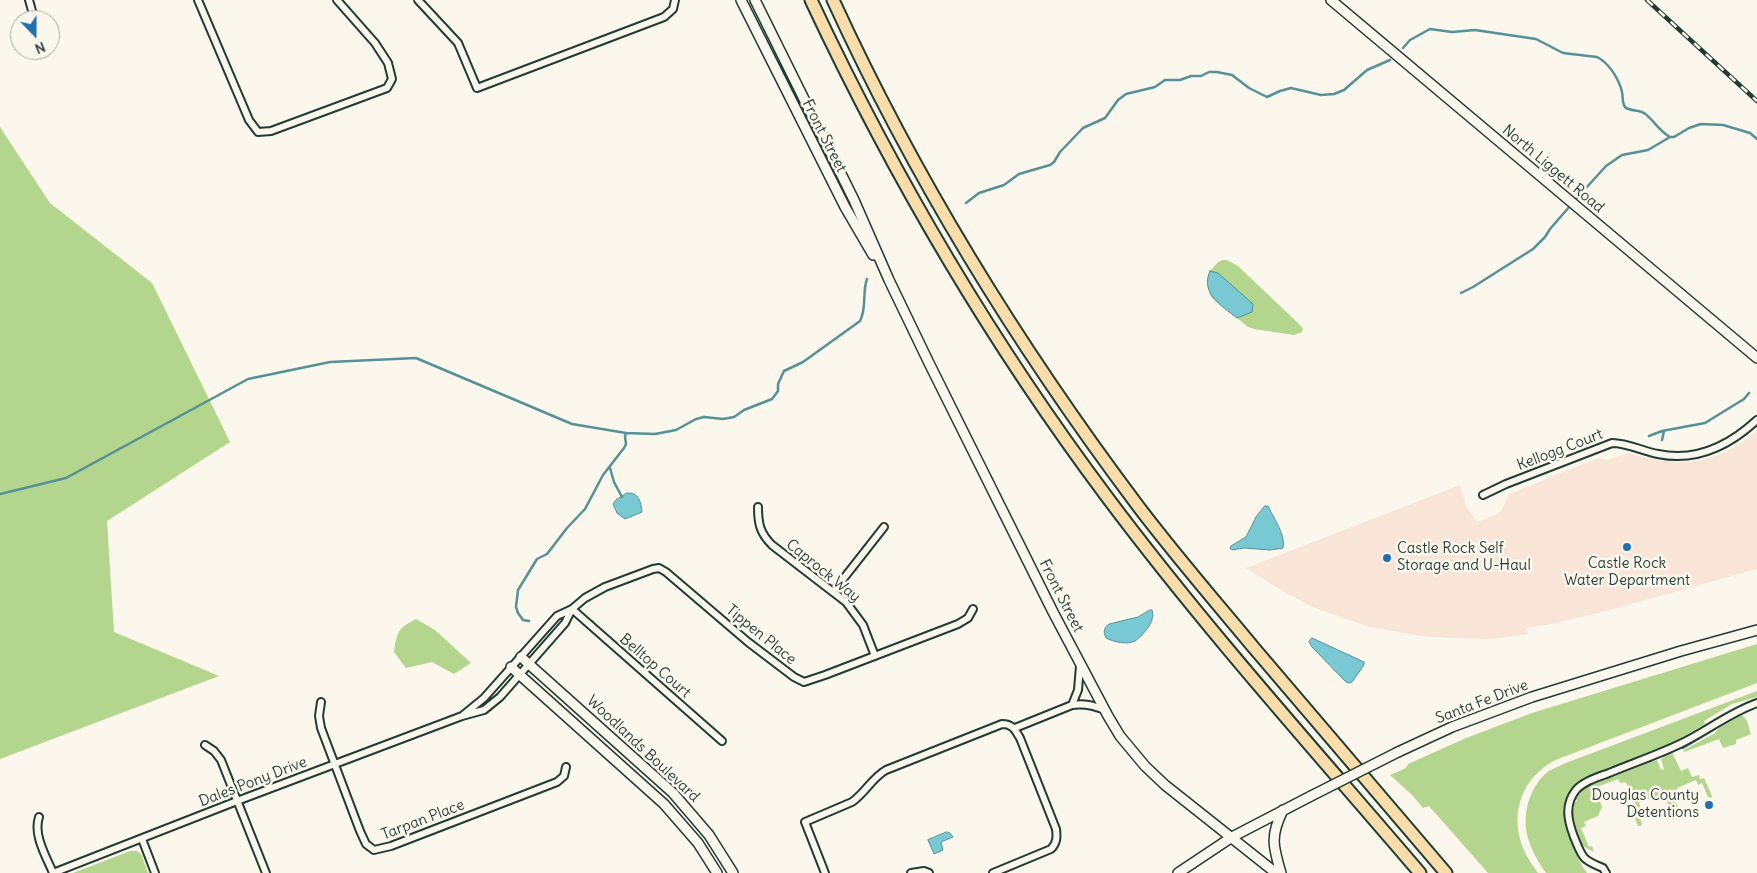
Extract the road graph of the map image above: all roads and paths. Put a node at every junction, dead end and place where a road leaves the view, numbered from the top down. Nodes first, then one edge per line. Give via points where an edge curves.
1 (198, 0) edge
2 (337, 0) edge
3 (418, 0) edge
4 (675, 0) edge
5 (741, 0) edge
6 (755, 0) edge
7 (811, 0) edge
8 (833, 0) edge
9 (1331, 0) edge
10 (889, 280) junction
11 (1757, 358) edge
12 (1757, 420) edge
13 (1483, 495) dead end
14 (758, 507) dead end
15 (884, 527) dead end
16 (833, 592) junction
17 (572, 609) junction
18 (973, 609) dead end
19 (1757, 630) edge
20 (875, 656) junction
21 (521, 657) junction
22 (529, 664) junction
23 (1080, 664) junction
24 (511, 667) junction
25 (520, 675) junction
26 (321, 702) dead end
27 (1757, 703) edge
28 (1072, 705) junction
29 (1105, 710) junction
30 (462, 716) junction
31 (1014, 728) junction
32 (722, 741) dead end
33 (205, 745) dead end
34 (334, 764) junction
35 (566, 768) dead end
36 (237, 801) junction
37 (1283, 810) junction
38 (39, 817) dead end
39 (1232, 837) junction
40 (142, 839) junction
41 (53, 873) edge
42 (155, 873) edge
43 (266, 873) edge
44 (717, 873) edge
45 (733, 873) edge
46 (825, 873) edge
47 (911, 873) edge
48 (929, 873) edge
49 (994, 873) edge
50 (1178, 873) edge
51 (1276, 873) edge
52 (1281, 873) edge
53 (1420, 873) edge
54 (1446, 873) edge
55 (1606, 873) edge

1 - 2 street via 249,120 258,132 271,131 387,88 392,80 388,63 375,43
3 - 4 street via 458,43 477,88 664,17 673,8
5 - 10 main road, Front Street via 845,206
6 - 10 main road, Front Street via 854,200
7 - 53 highway via 920,212 990,328 1068,444 1183,594
8 - 54 highway via 893,120 953,229 1067,407 1180,560
9 - 11 main road, North Liggett Road
10 - 23 main road, Front Street
12 - 13 street, Kellogg Court via 1739,436 1706,452 1667,456 1612,444
14 - 16 street, Caprock Way via 760,529 765,538
15 - 16 street
16 - 20 street, Caprock Way via 860,619
17 - 20 street, Tippen Place via 604,587 659,568 798,680 810,681
17 - 21 street, Tippen Place via 557,616
17 - 22 street, Tippen Place via 565,623
17 - 32 street, Belltop Court
18 - 20 street, Tippen Place via 968,618 958,624
19 - 37 main road, Santa Fe Drive, bridge via 1532,697 1452,727
21 - 22 main road, Woodlands Boulevard
21 - 24 street, Tippen Place
22 - 25 street, Dales Pony Drive
22 - 45 main road, Woodlands Boulevard via 680,800 709,835
23 - 28 street via 1080,683
23 - 29 main road, Front Street
24 - 25 main road, Woodlands Boulevard
24 - 30 street, Dales Pony Drive via 484,698
25 - 30 street, Dales Pony Drive via 488,708
25 - 44 main road, Woodlands Boulevard via 664,804 692,836
26 - 34 street, Tarpan Place via 320,721
27 - 55 street via 1734,712 1681,743 1591,780 1576,790 1568,808 1569,825 1583,858 1603,868
28 - 29 street via 1092,705
28 - 31 street
29 - 39 main road, Front Street via 1120,736 1145,766
30 - 34 street, Dales Pony Drive
31 - 46 street via 1002,724 894,766 878,776 857,799 805,822
31 - 49 street via 1057,836 1051,849
33 - 36 street via 220,760
34 - 35 street, Tarpan Place via 364,840 377,850 557,782 564,776
34 - 36 street, Dales Pony Drive
36 - 40 street, Dales Pony Drive
36 - 43 street
37 - 39 main road, Santa Fe Drive
37 - 52 main road via 1273,837
38 - 41 street via 38,833
39 - 50 main road, Santa Fe Drive
39 - 51 main road, Front Street
40 - 41 street, Dales Pony Drive
40 - 42 street
47 - 48 street

